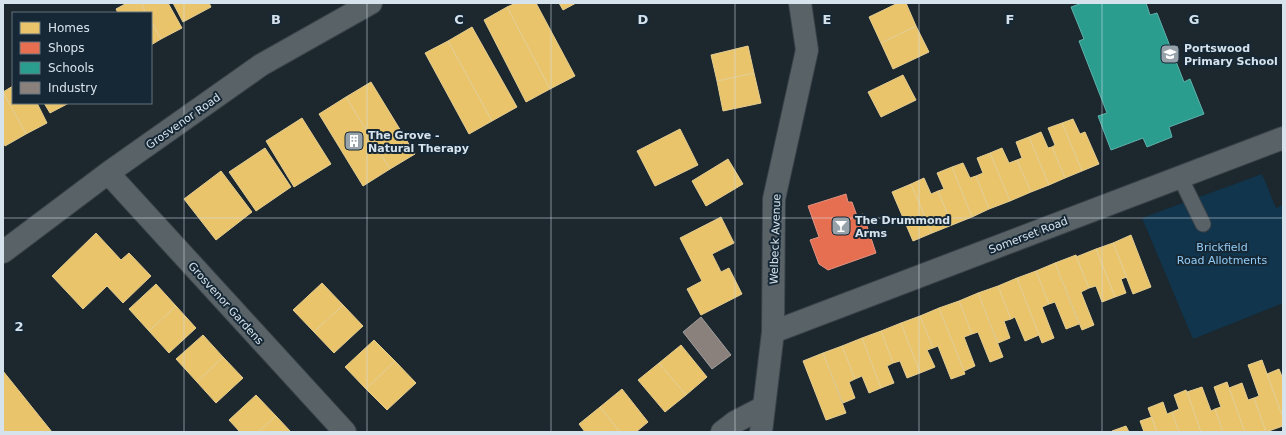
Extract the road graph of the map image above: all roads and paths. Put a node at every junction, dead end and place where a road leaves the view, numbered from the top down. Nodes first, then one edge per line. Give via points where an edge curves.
1 (371, 3) edge
2 (800, 3) edge
3 (1283, 138) edge
4 (108, 173) junction
5 (1180, 177) junction
6 (1203, 224) dead end
7 (3, 252) edge
8 (773, 332) junction
9 (764, 407) junction
10 (345, 432) edge
11 (722, 432) edge
12 (761, 432) edge

1 - 4 street, Grosvenor Road via 261,65
2 - 8 street, Welbeck Avenue via 807,50 774,199
3 - 5 street, Somerset Road
4 - 7 street, Grosvenor Road
4 - 10 street, Grosvenor Gardens
5 - 6 lane
5 - 8 street, Somerset Road
8 - 9 street, Welbeck Avenue
9 - 11 street
9 - 12 street, Welbeck Avenue

